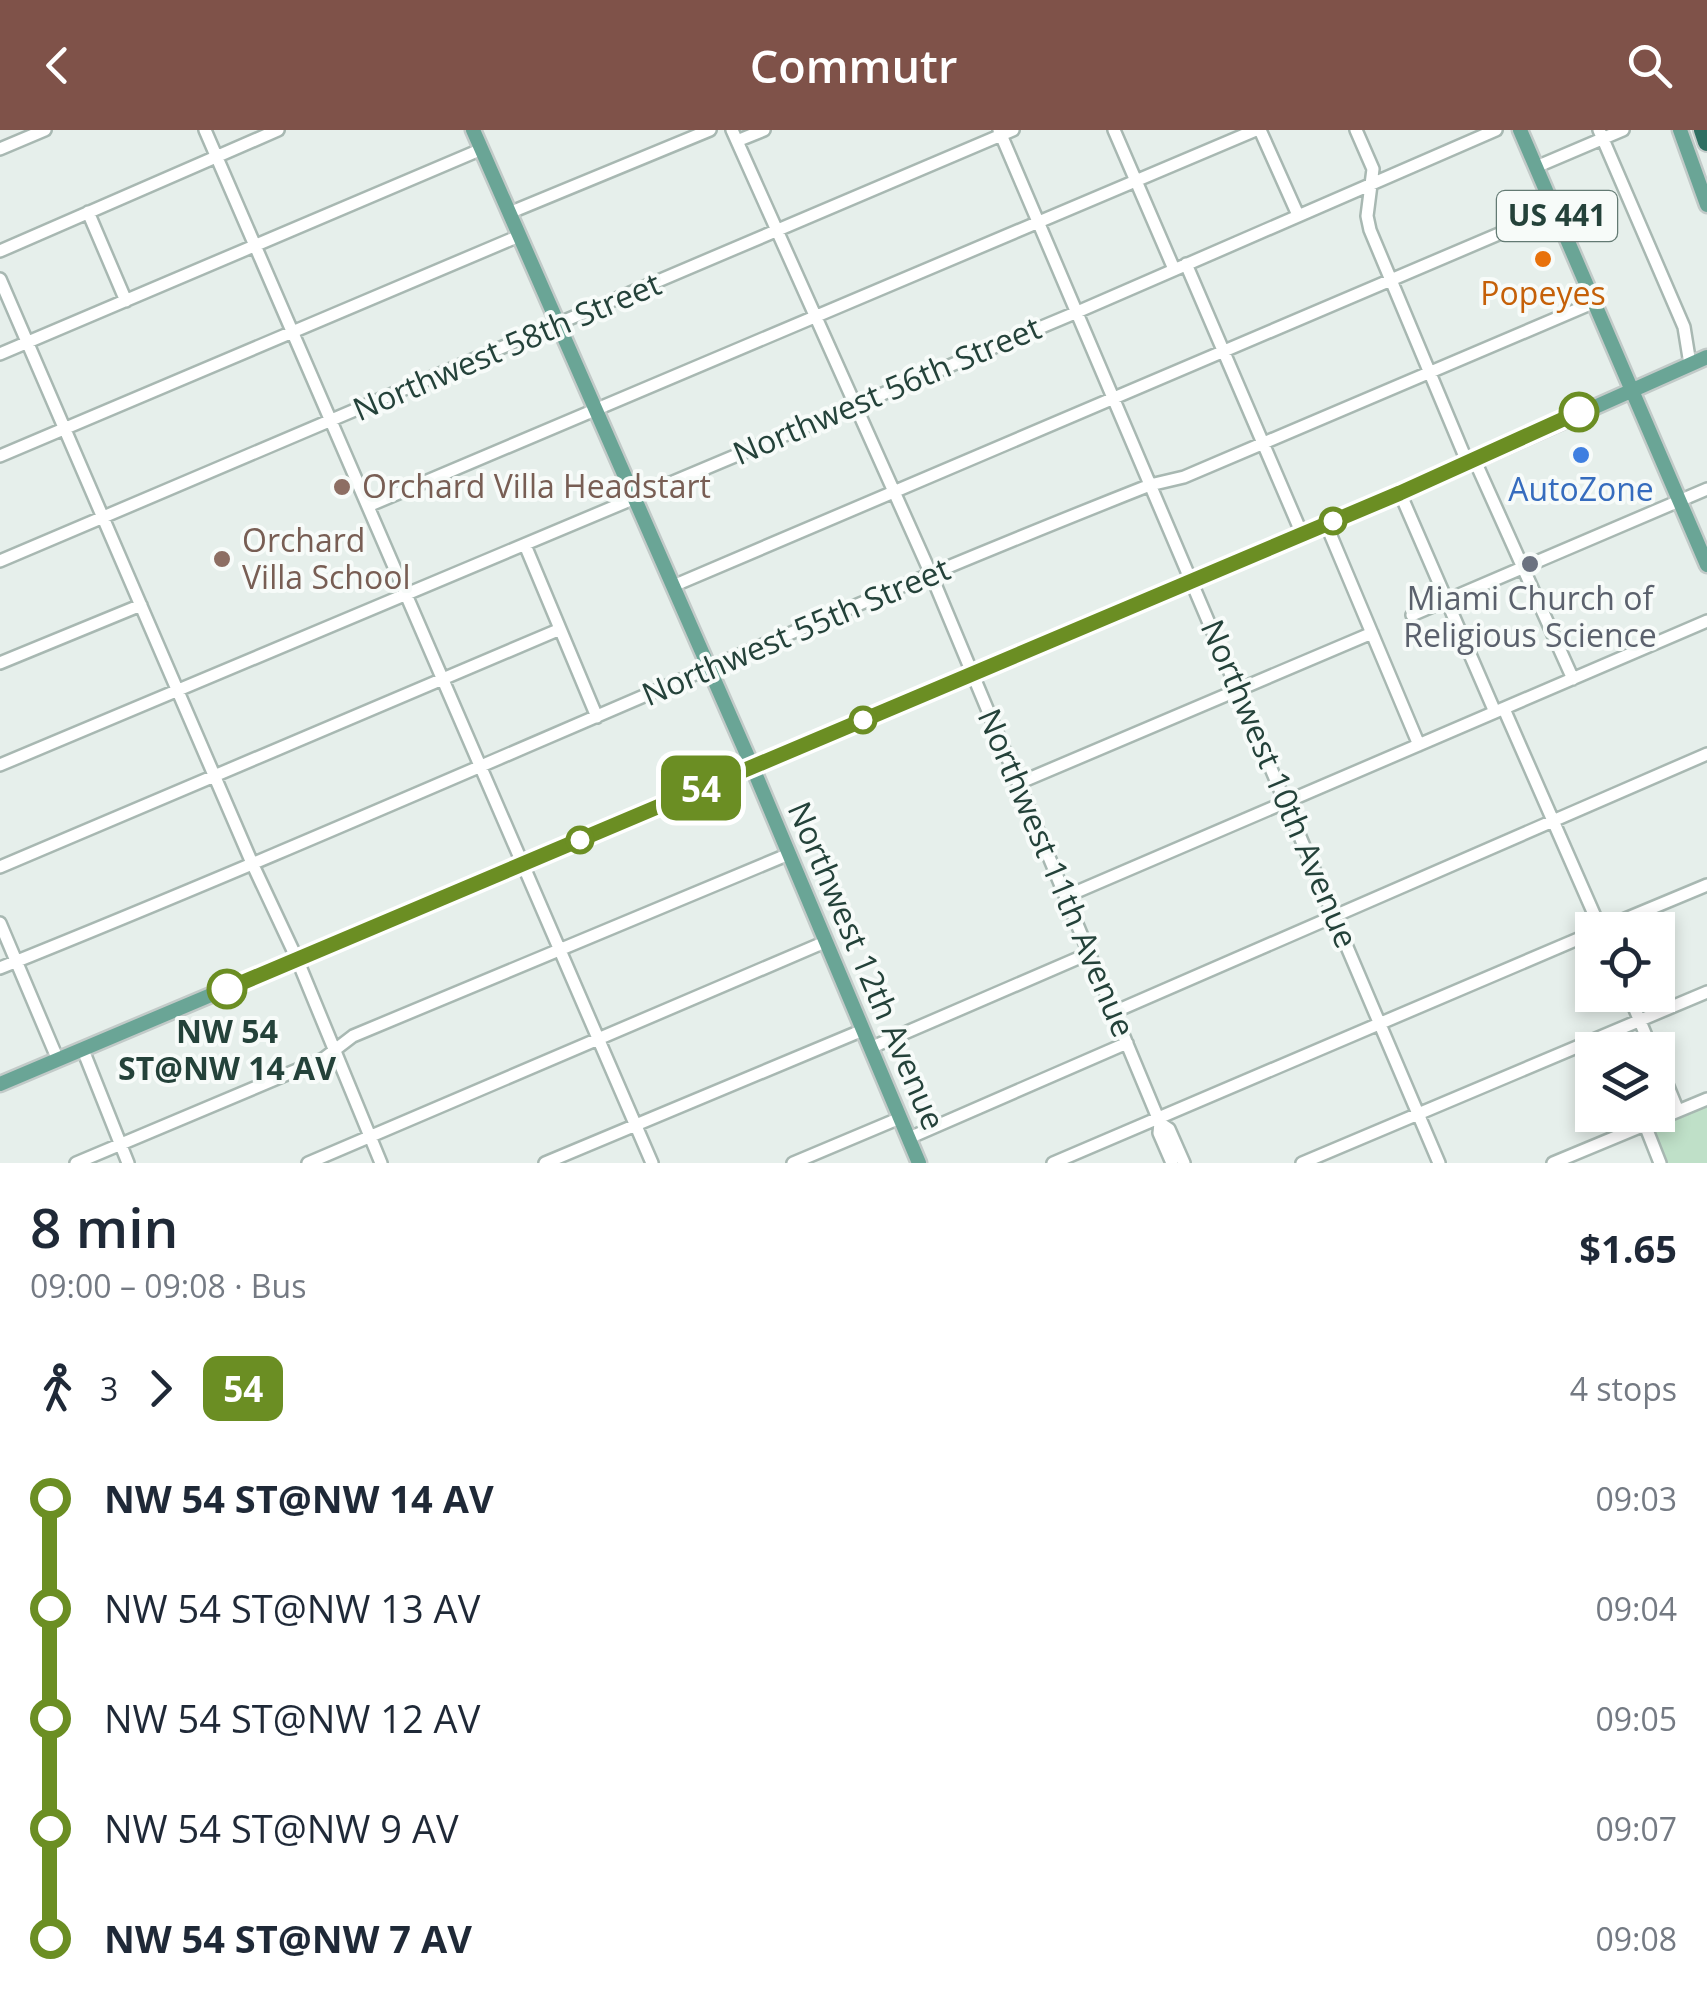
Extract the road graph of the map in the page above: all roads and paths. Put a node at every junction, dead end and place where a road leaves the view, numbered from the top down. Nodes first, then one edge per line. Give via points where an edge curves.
1 (45, 130) edge
2 (205, 130) edge
3 (278, 130) edge
4 (474, 130) edge
5 (710, 130) edge
6 (764, 130) edge
7 (1114, 130) edge
8 (1258, 130) edge
9 (1356, 130) edge
10 (1496, 130) edge
11 (1520, 130) edge
12 (1624, 130) edge
13 (1680, 130) edge
14 (1703, 130) edge
15 (1004, 132) edge
16 (1601, 134) edge
17 (735, 136) edge
18 (1707, 142) edge
19 (0, 149) edge
20 (482, 149) junction
21 (216, 156) junction
22 (1536, 167) junction
23 (1135, 181) junction
24 (1372, 185) junction
25 (1707, 205) edge
26 (1555, 210) junction
27 (88, 212) junction
28 (509, 214) junction
29 (1298, 214) junction
30 (1036, 223) junction
31 (779, 230) junction
32 (519, 236) junction
33 (253, 246) junction
34 (0, 252) edge
35 (1180, 266) junction
36 (0, 279) edge
37 (1392, 279) junction
38 (126, 301) junction
39 (1595, 302) junction
40 (1075, 312) junction
41 (816, 317) junction
42 (558, 324) junction
43 (290, 331) junction
44 (28, 342) junction
45 (1223, 352) junction
46 (0, 354) edge
47 (1707, 356) edge
48 (1690, 364) junction
49 (1430, 373) junction
50 (1632, 388) junction
51 (1112, 399) junction
52 (854, 404) junction
53 (596, 410) junction
54 (332, 422) junction
55 (64, 428) junction
56 (1263, 444) junction
57 (0, 456) edge
58 (1471, 462) junction
59 (1150, 485) junction
60 (1707, 489) edge
61 (893, 491) junction
62 (1400, 493) junction
63 (634, 497) junction
64 (1680, 500) junction
65 (368, 506) junction
66 (103, 518) junction
67 (1326, 524) junction
68 (1302, 534) junction
69 (524, 545) junction
70 (0, 560) edge
71 (1707, 564) edge
72 (1524, 566) junction
73 (930, 572) junction
74 (1192, 581) junction
75 (674, 586) junction
76 (406, 595) junction
77 (1447, 599) junction
78 (141, 605) junction
79 (1412, 616) dead end
80 (1707, 621) edge
81 (558, 630) junction
82 (1372, 632) junction
83 (0, 664) edge
84 (709, 670) junction
85 (972, 674) junction
86 (443, 678) junction
87 (1573, 679) junction
88 (1237, 688) junction
89 (177, 689) junction
90 (1499, 710) junction
91 (598, 717) junction
92 (1419, 745) junction
93 (1707, 754) edge
94 (0, 765) edge
95 (752, 766) junction
96 (482, 767) junction
97 (215, 776) junction
98 (1019, 783) junction
99 (1286, 802) junction
100 (1552, 822) junction
101 (789, 854) junction
102 (252, 863) junction
103 (524, 864) junction
104 (0, 867) edge
105 (1707, 886) edge
106 (1066, 896) junction
107 (1592, 912) edge
108 (1644, 912) edge
109 (1336, 916) junction
110 (0, 923) edge
111 (1575, 940) edge
112 (824, 942) junction
113 (560, 949) junction
114 (1090, 953) junction
115 (298, 959) junction
116 (16, 962) junction
117 (0, 968) edge
118 (1707, 992) edge
119 (1114, 1012) junction
120 (1636, 1012) edge
121 (1640, 1020) junction
122 (1380, 1024) junction
123 (863, 1030) junction
124 (1645, 1032) edge
125 (596, 1038) junction
126 (1127, 1043) junction
127 (870, 1048) junction
128 (334, 1049) junction
129 (82, 1050) junction
130 (58, 1060) junction
131 (0, 1084) edge
132 (1707, 1099) edge
133 (1675, 1104) edge
134 (1678, 1111) junction
135 (1675, 1112) edge
136 (1419, 1115) junction
137 (900, 1118) junction
138 (1159, 1121) junction
139 (638, 1126) junction
140 (1628, 1132) edge
141 (1648, 1132) edge
142 (370, 1136) junction
143 (909, 1138) junction
144 (120, 1144) junction
145 (76, 1163) edge
146 (128, 1163) edge
147 (308, 1163) edge
148 (381, 1163) edge
149 (545, 1163) edge
150 (652, 1163) edge
151 (794, 1163) edge
152 (919, 1163) edge
153 (1053, 1163) edge
154 (1172, 1163) edge
155 (1184, 1163) edge
156 (1302, 1163) edge
157 (1440, 1163) edge
158 (1553, 1163) edge
159 (1660, 1163) edge

1 - 19 street
2 - 21 street
3 - 21 street
4 - 20 main road, Northwest 12th Avenue
5 - 28 street
6 - 17 street
7 - 23 street
8 - 23 street
8 - 29 street
9 - 24 street via 1374,169
10 - 24 street, Northwest 56th Street
11 - 22 main road, US 441
12 - 16 street
13 - 25 main road
14 - 18 highway
15 - 30 street, Northwest 10th Avenue
15 - 31 street, Northwest 58th Street
16 - 22 street
16 - 48 street via 1684,327
17 - 31 street, Northwest 11th Avenue
20 - 28 main road, Northwest 12th Avenue
20 - 33 street
21 - 27 street
21 - 33 street
22 - 26 main road, US 441
23 - 30 street
23 - 35 street
24 - 29 street, Northwest 56th Street
24 - 37 street via 1370,230
26 - 37 street
26 - 39 main road, US 441
27 - 34 street
27 - 38 street
28 - 32 main road, Northwest 12th Avenue
29 - 35 street, Northwest 56th Street
30 - 40 street, Northwest 10th Avenue
30 - 41 street
31 - 41 street, Northwest 11th Avenue
31 - 42 street, Northwest 58th Street
32 - 42 main road, Northwest 12th Avenue
32 - 43 street
33 - 38 street
33 - 43 street
35 - 40 street, Northwest 56th Street
35 - 45 street
36 - 44 street
37 - 45 street
37 - 49 street
38 - 44 street
39 - 49 street, Northwest 55th Street
39 - 50 main road, US 441
40 - 51 street, Northwest 10th Avenue
40 - 52 street, Northwest 56th Street
41 - 52 street, Northwest 11th Avenue
41 - 53 street
42 - 53 main road, Northwest 12th Avenue
42 - 54 street, Northwest 58th Street
43 - 54 street
43 - 55 street
44 - 46 street
44 - 55 street
45 - 51 street
45 - 56 street
47 - 48 main road
48 - 50 main road
49 - 56 street, Northwest 55th Street
49 - 58 street
50 - 58 main road
50 - 64 main road, US 441
51 - 59 street, Northwest 10th Avenue
51 - 61 street
52 - 61 street, Northwest 11th Avenue
52 - 63 street, Northwest 56th Street
53 - 63 main road, Northwest 12th Avenue
53 - 65 street
54 - 65 street
54 - 66 street, Northwest 58th Street
55 - 57 street
55 - 66 street
56 - 59 street, Northwest 55th Street via 1184,478
56 - 68 street
58 - 62 main road
58 - 72 street
59 - 73 street, Northwest 55th Street
59 - 74 street, Northwest 10th Avenue
60 - 64 street
61 - 73 street, Northwest 11th Avenue
61 - 75 street
62 - 67 main road
62 - 77 street
63 - 69 street, Northwest 56th Street
63 - 75 main road, Northwest 12th Avenue
64 - 71 main road, US 441
64 - 72 street
65 - 76 street
66 - 70 street, Northwest 58th Street
66 - 78 street
67 - 68 main road
67 - 82 street
68 - 74 main road
69 - 76 street, Northwest 56th Street
69 - 81 street
72 - 77 street
72 - 87 street
73 - 84 street, Northwest 55th Street
73 - 85 street, Northwest 11th Avenue
74 - 85 main road
74 - 88 street, Northwest 10th Avenue
75 - 84 main road, Northwest 12th Avenue
76 - 86 street
76 - 89 street, Northwest 56th Street
77 - 79 street
77 - 90 street
78 - 83 street
78 - 89 street
80 - 87 street
81 - 86 street
81 - 91 street
82 - 88 street
82 - 92 street
84 - 91 street, Northwest 55th Street
84 - 95 main road, Northwest 12th Avenue
85 - 95 main road
85 - 98 street, Northwest 11th Avenue
86 - 96 street
86 - 97 street
87 - 90 street
88 - 98 street
88 - 99 street, Northwest 10th Avenue
89 - 94 street, Northwest 56th Street
89 - 97 street
90 - 92 street
90 - 100 street
91 - 96 street, Northwest 55th Street
92 - 99 street
93 - 100 street
95 - 101 main road, Northwest 12th Avenue
95 - 103 main road
96 - 102 street, Northwest 55th Street
96 - 103 street
97 - 102 street
97 - 104 street
98 - 106 street, Northwest 11th Avenue
99 - 106 street
99 - 109 street, Northwest 10th Avenue
100 - 107 street
100 - 109 street
101 - 112 main road, Northwest 12th Avenue
101 - 113 street
102 - 115 street
102 - 116 street, Northwest 55th Street
103 - 113 street
103 - 115 main road
105 - 108 street
106 - 114 street, Northwest 11th Avenue
109 - 119 street
109 - 122 street, Northwest 10th Avenue
110 - 116 street
111 - 122 street
112 - 123 main road, Northwest 12th Avenue
112 - 125 street
113 - 125 street
113 - 128 street
114 - 119 street, Northwest 11th Avenue
114 - 127 street
115 - 128 street
115 - 129 main road
116 - 117 street, Northwest 55th Street
116 - 130 street
118 - 121 street
119 - 126 street, Northwest 11th Avenue
120 - 121 street
121 - 124 street
121 - 136 street
122 - 136 street, Northwest 10th Avenue
122 - 138 street
123 - 127 main road, Northwest 12th Avenue
123 - 139 street
125 - 139 street
125 - 142 street
126 - 138 street, Northwest 11th Avenue
126 - 143 street
127 - 137 main road, Northwest 12th Avenue
128 - 142 street
128 - 144 street
129 - 130 main road
129 - 144 street
130 - 131 main road
132 - 134 street
133 - 134 street
134 - 135 street
136 - 156 street
136 - 157 street, Northwest 10th Avenue
137 - 143 main road, Northwest 12th Avenue
137 - 151 street
138 - 153 street
138 - 154 street, Northwest 11th Avenue
138 - 155 street, Northwest 11th Avenue
139 - 149 street
139 - 150 street
140 - 158 street
141 - 159 street
142 - 147 street
142 - 148 street
143 - 152 main road, Northwest 12th Avenue
144 - 145 street
144 - 146 street

